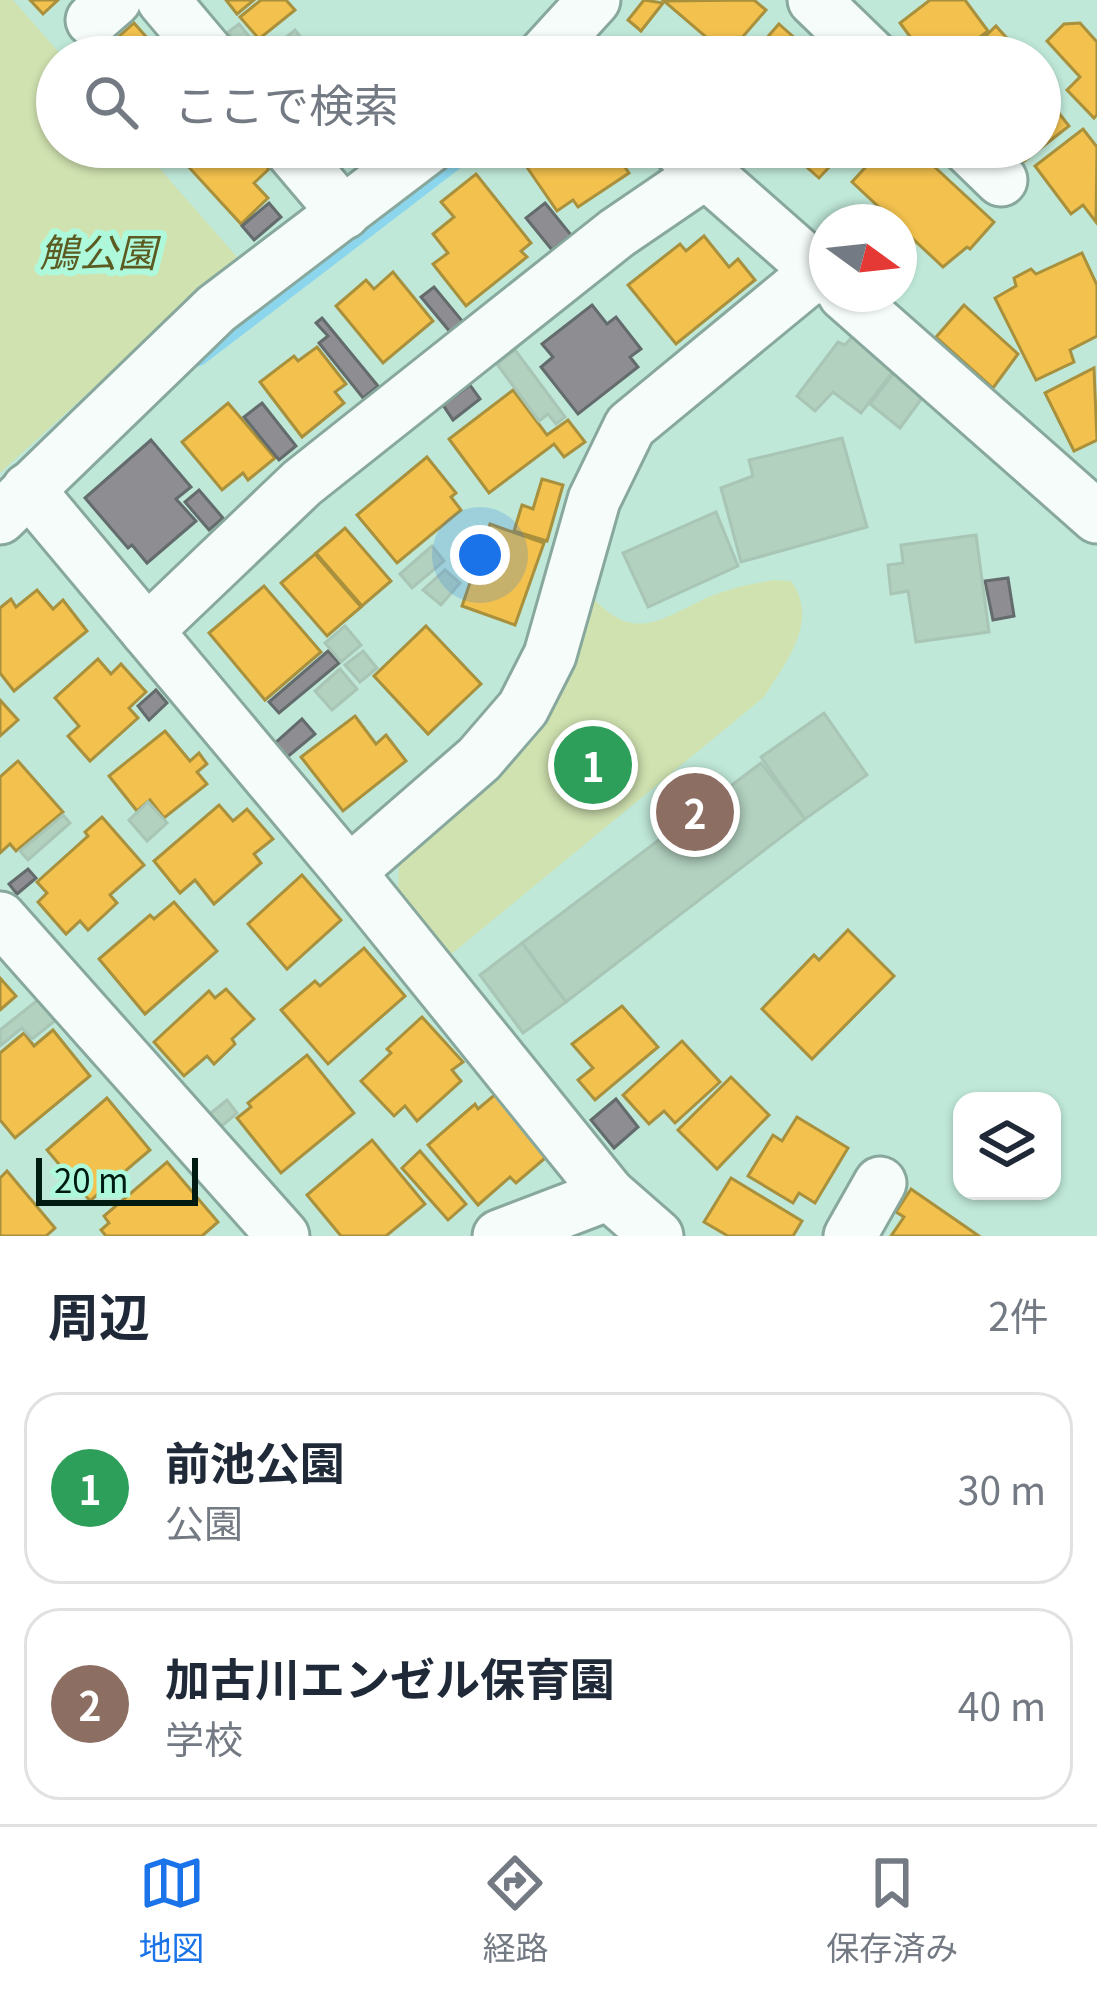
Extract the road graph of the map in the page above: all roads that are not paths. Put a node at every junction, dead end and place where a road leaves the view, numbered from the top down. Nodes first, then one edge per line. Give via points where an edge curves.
1 (163, 0) edge
2 (814, 0) edge
3 (193, 36) edge
4 (851, 36) edge
5 (306, 168) edge
6 (402, 168) edge
7 (683, 168) edge
8 (700, 168) edge
9 (344, 213) junction
10 (809, 264) edge
11 (809, 297) edge
12 (866, 312) edge
13 (1088, 495) edge
14 (14, 503) edge
15 (148, 632) junction
16 (349, 872) junction
17 (0, 918) edge
18 (880, 1184) dead end
19 (609, 1194) junction
20 (283, 1236) edge
21 (499, 1236) edge
22 (657, 1236) edge
23 (850, 1236) edge

1 - 3 street
2 - 4 street
5 - 9 street
6 - 9 street
7 - 15 street via 617,233 302,483
8 - 10 street
9 - 14 street via 216,309
11 - 16 street via 631,426 594,500 550,655 523,707 479,759
12 - 13 street
14 - 15 street
15 - 16 street
16 - 19 street
17 - 20 street
18 - 23 street
19 - 21 street
19 - 22 street

